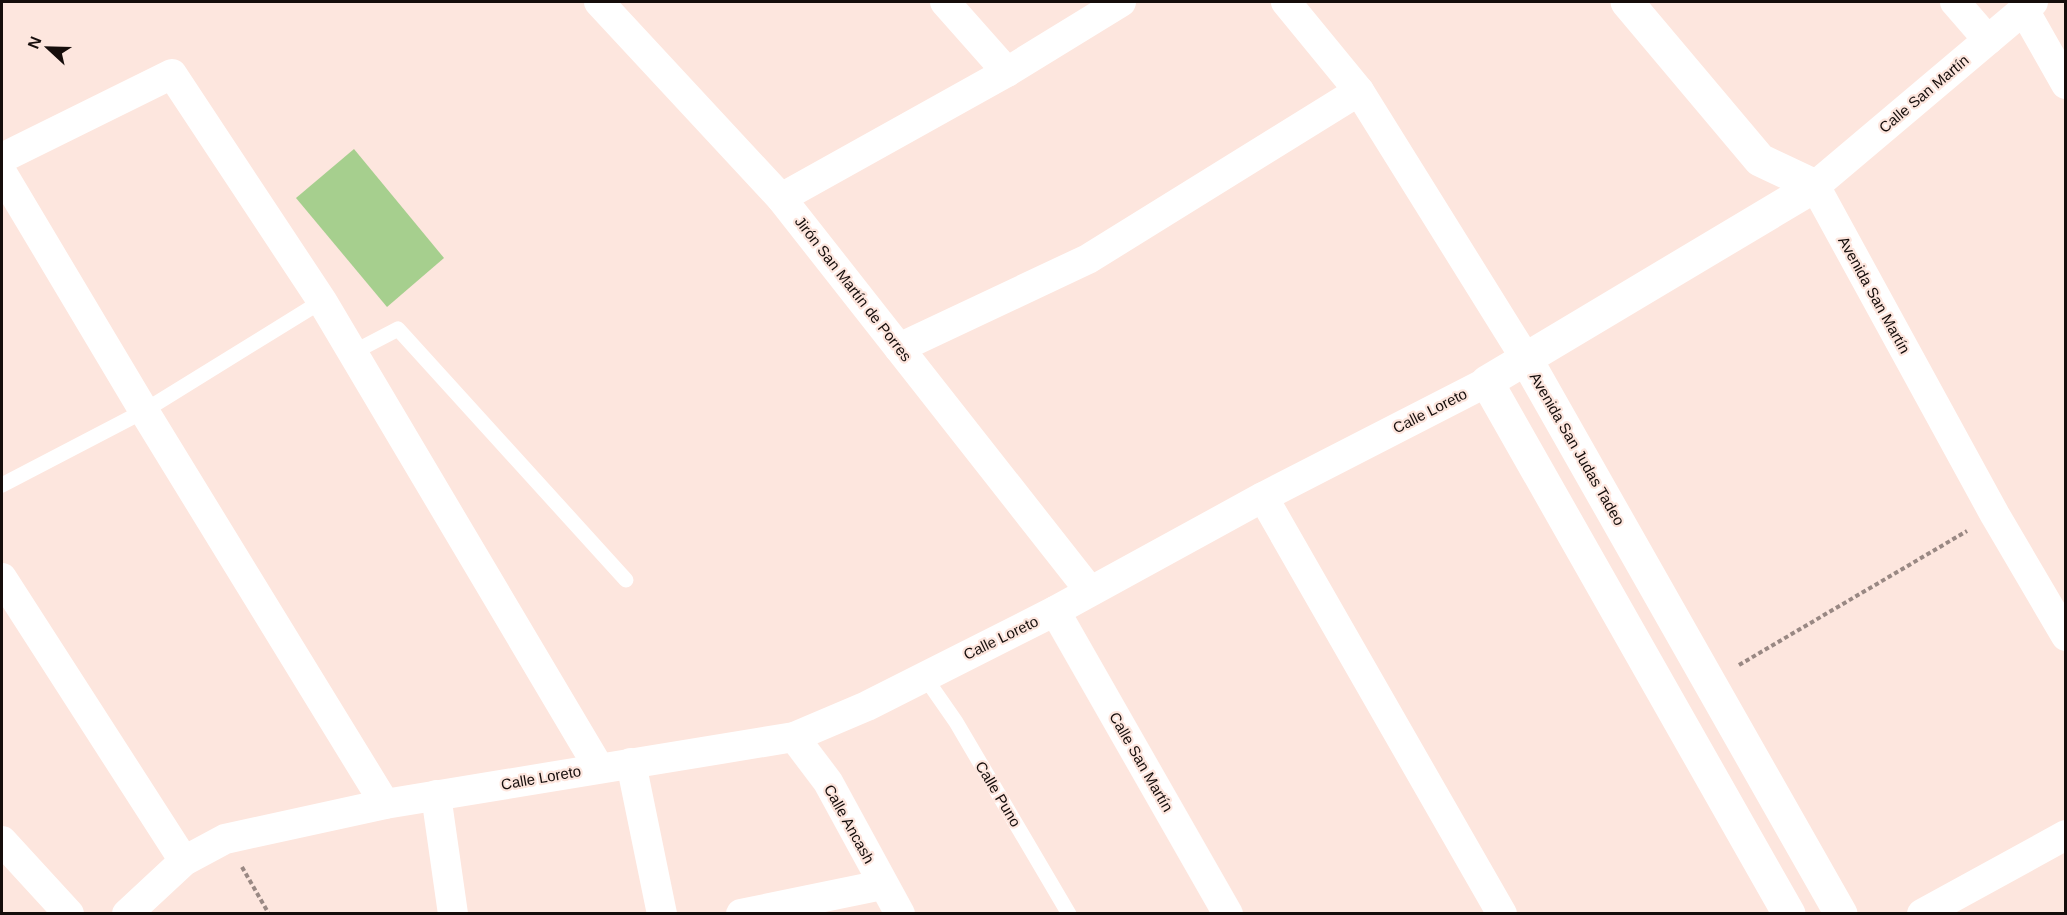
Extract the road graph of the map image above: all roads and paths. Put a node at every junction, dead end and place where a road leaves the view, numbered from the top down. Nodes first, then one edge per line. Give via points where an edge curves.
1 (599, 2) edge
2 (945, 2) edge
3 (1121, 2) edge
4 (1286, 2) edge
5 (1627, 2) edge
6 (1955, 2) edge
7 (2028, 6) edge
8 (1988, 39) junction
9 (1007, 72) junction
10 (2066, 84) edge
11 (1359, 91) junction
12 (2, 158) edge
13 (2, 173) edge
14 (1815, 186) junction
15 (781, 198) junction
16 (322, 301) junction
17 (899, 348) junction
18 (352, 353) junction
19 (1526, 359) junction
20 (1487, 382) junction
21 (144, 411) junction
22 (2, 485) edge
23 (1263, 497) junction
24 (1995, 515) junction
25 (2, 578) edge
26 (626, 580) dead end
27 (1090, 591) junction
28 (1055, 610) junction
29 (2066, 636) edge
30 (924, 676) junction
31 (1709, 682) junction
32 (794, 737) junction
33 (631, 764) junction
34 (599, 768) junction
35 (436, 795) junction
36 (385, 804) junction
37 (2066, 835) edge
38 (225, 839) junction
39 (2, 841) edge
40 (184, 861) junction
41 (882, 885) junction
42 (749, 913) edge
43 (69, 914) edge
44 (128, 914) edge
45 (269, 914) edge
46 (453, 914) edge
47 (662, 914) edge
48 (900, 914) edge
49 (1069, 914) edge
50 (1228, 914) edge
51 (1502, 914) edge
52 (1789, 914) edge
53 (1841, 914) edge
54 (1922, 914) edge

1 - 15 street, Jirón San Martín de Porres
2 - 9 street
3 - 9 street
4 - 11 street, Avenida San Judas Tadeo
5 - 14 street via 1760,160
6 - 8 street
7 - 8 street, Calle San Martín
7 - 10 street
8 - 14 street, Calle San Martín
9 - 15 street
11 - 17 street via 1088,259
11 - 19 street, Avenida San Judas Tadeo
12 - 16 street via 172,74
13 - 21 street
14 - 19 street, Calle Loreto
14 - 24 street, Avenida San Martín
15 - 17 street, Jirón San Martín de Porres
16 - 18 street
16 - 21 lane
17 - 27 street, Jirón San Martín de Porres
18 - 26 lane via 398,330
18 - 34 street
19 - 20 street, Calle Loreto
19 - 31 street, Avenida San Judas Tadeo
20 - 23 street, Calle Loreto
20 - 52 street
21 - 22 lane
21 - 36 street
23 - 27 street, Calle Loreto
23 - 51 street
24 - 29 street, Avenida San Martín
24 - 31 path
25 - 40 street
27 - 28 street, Calle Loreto
28 - 30 street, Calle Loreto
28 - 50 street, Calle San Martín
30 - 32 street, Calle Loreto
30 - 49 lane, Calle Puno via 956,722
31 - 53 street, Avenida San Judas Tadeo
32 - 33 street, Calle Loreto
32 - 41 street, Calle Ancash via 828,782
33 - 34 street, Calle Loreto
33 - 47 street
34 - 35 street, Calle Loreto
35 - 36 street, Calle Loreto
35 - 46 street
36 - 38 street, Calle Loreto
37 - 54 street
38 - 40 street, Calle Loreto
38 - 45 path
39 - 43 street
40 - 44 street, Calle Loreto
41 - 42 street
41 - 48 street, Calle Ancash

